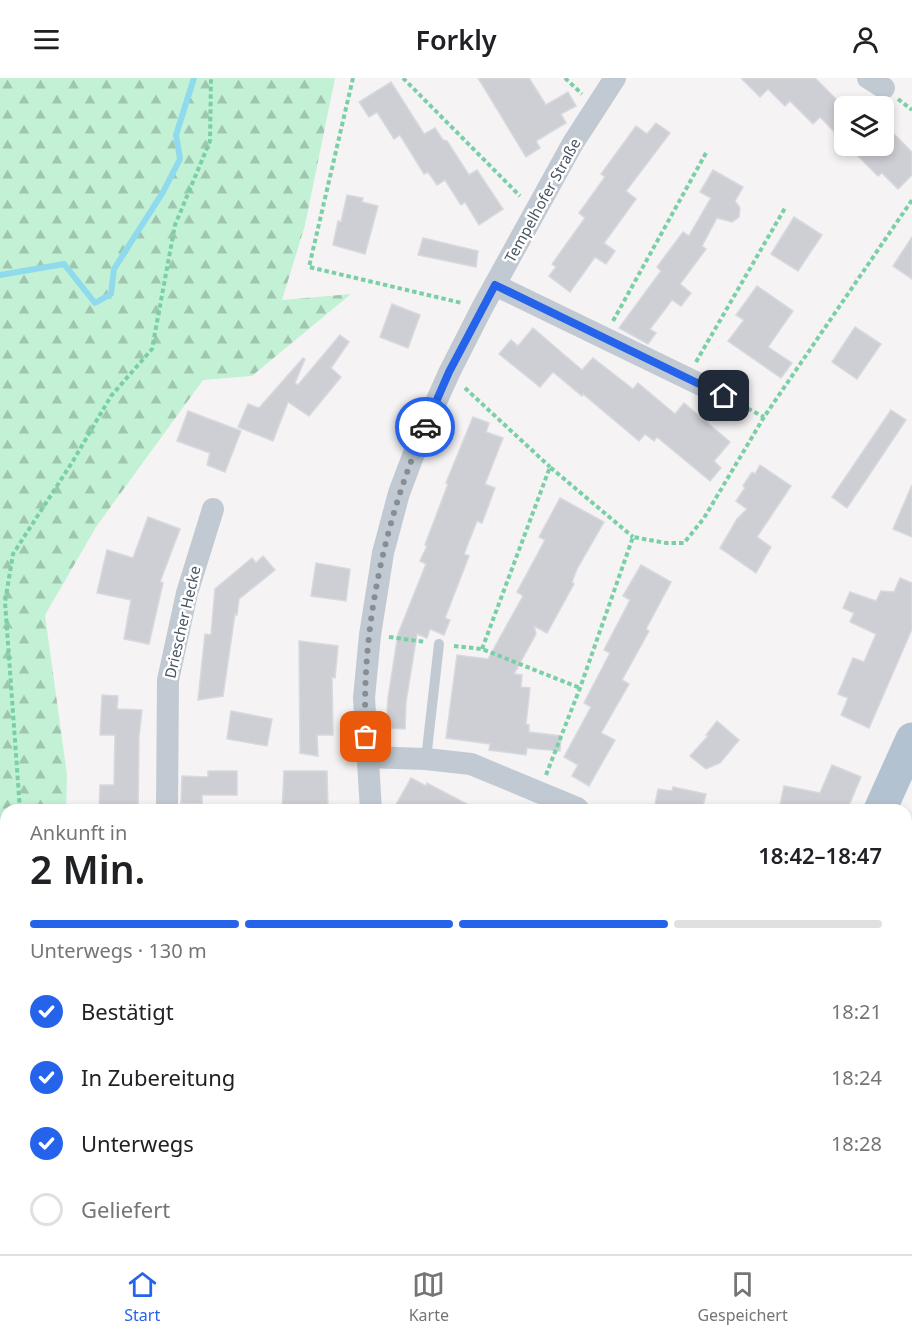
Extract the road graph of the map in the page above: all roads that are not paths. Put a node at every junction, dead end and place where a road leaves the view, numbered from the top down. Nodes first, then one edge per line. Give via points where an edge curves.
1 (615, 78) edge
2 (495, 285) junction
3 (724, 396) dead end
4 (213, 509) dead end
5 (439, 644) road end
6 (367, 757) junction
7 (908, 758) edge
8 (426, 759) junction
9 (167, 804) edge
10 (371, 804) edge
11 (565, 804) edge
12 (883, 804) edge

1 - 2 street, Tempelhofer Straße via 573,143
2 - 3 street
2 - 6 street, Tempelhofer Straße via 449,372 399,493 383,553 370,635 364,698
4 - 9 street, Driescher Hecke via 187,593 168,680
5 - 8 lane
6 - 8 street
6 - 10 street, Tempelhofer Straße
7 - 12 main road
8 - 11 street via 471,764

